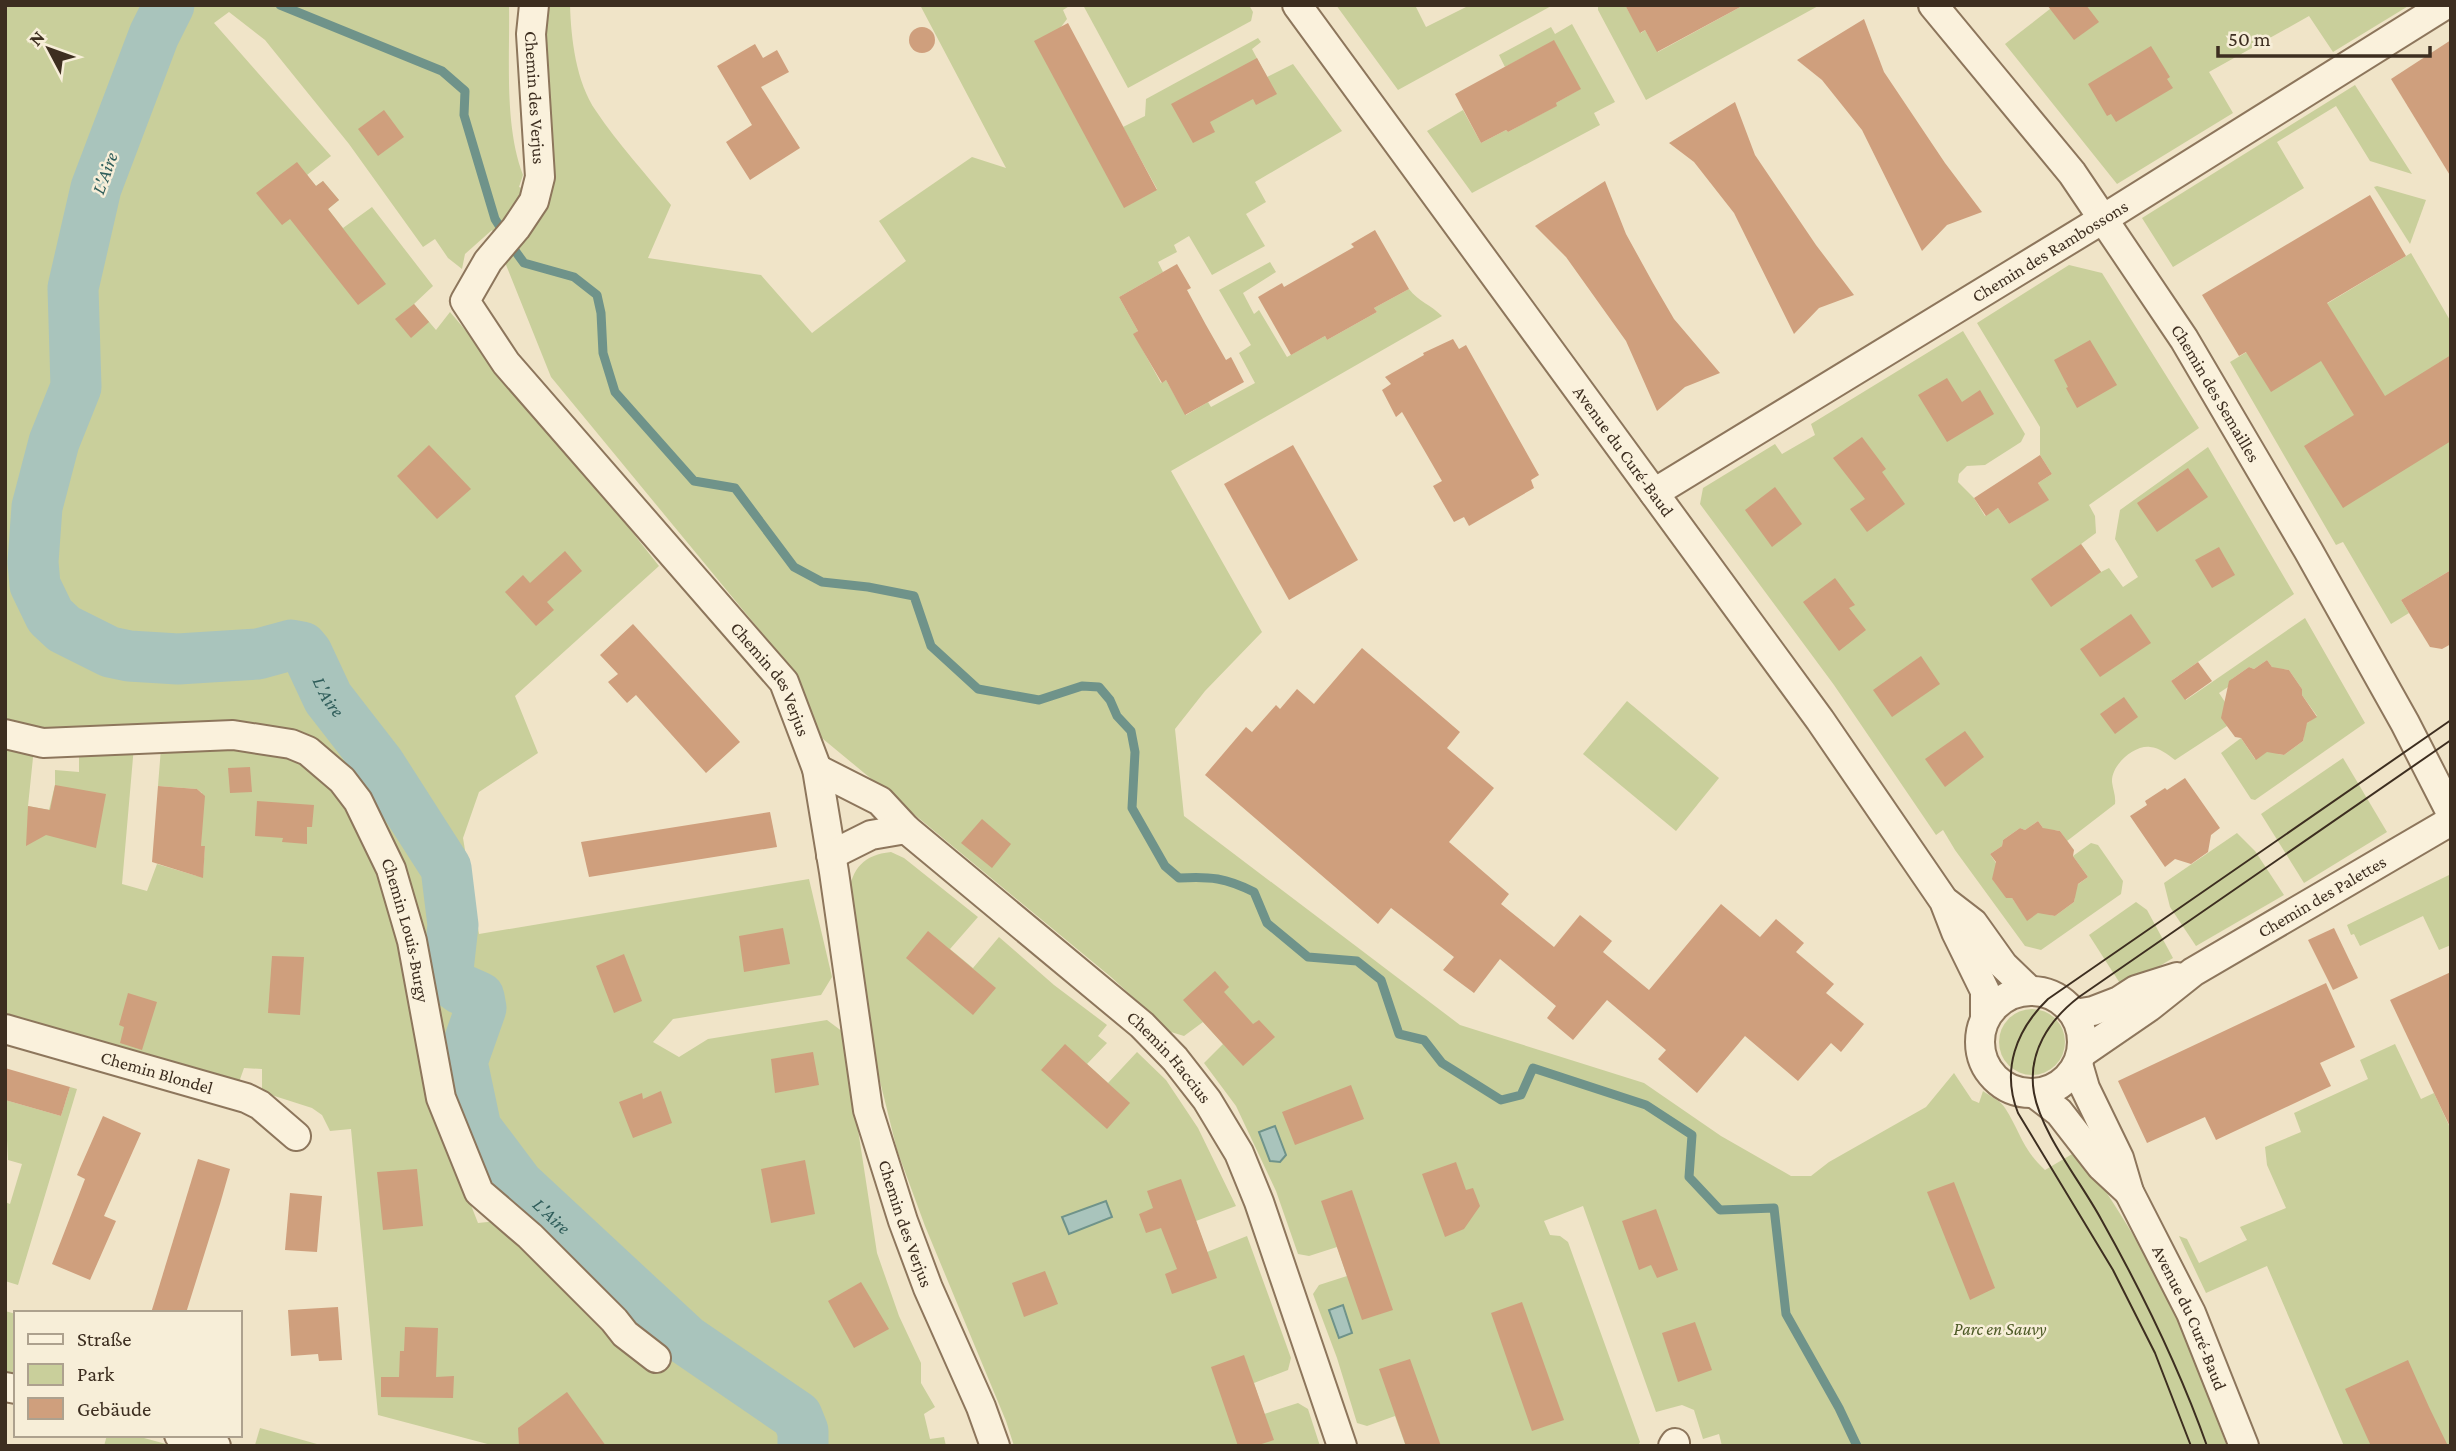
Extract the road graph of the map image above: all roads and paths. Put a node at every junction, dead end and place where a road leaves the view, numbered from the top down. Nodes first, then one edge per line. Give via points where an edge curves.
1 (534, 5) edge
2 (1297, 5) edge
3 (1933, 5) edge
4 (2445, 5) edge
5 (2103, 219) junction
6 (1654, 493) junction
7 (5, 734) edge
8 (817, 769) junction
9 (2451, 813) edge
10 (2451, 821) edge
11 (906, 829) junction
12 (831, 855) junction
13 (1944, 901) junction
14 (2193, 972) junction
15 (2030, 991) junction
16 (2075, 1014) junction
17 (1985, 1018) junction
18 (5, 1029) edge
19 (2080, 1058) junction
20 (2034, 1093) junction
21 (296, 1136) dead end
22 (2129, 1192) junction
23 (656, 1358) dead end
24 (186, 1437) edge
25 (216, 1446) edge
26 (995, 1446) edge
27 (1342, 1446) edge
28 (2244, 1446) edge

1 - 8 street, Chemin des Verjus via 531,34 540,177 534,201 488,261 465,301 506,363 784,682
2 - 6 street, Avenue du Curé-Baud
3 - 5 street, Chemin des Semailles via 2071,173
4 - 5 street, Chemin des Rambossons
5 - 6 street, Chemin des Rambossons
5 - 9 street, Chemin des Semailles via 2184,339 2328,586
6 - 13 street, Avenue du Curé-Baud via 1820,720
7 - 23 street, Chemin Louis-Burgy via 44,743 233,735 260,738 308,751 342,780 358,801 391,869 412,941 441,1098 479,1192 530,1236 625,1334
8 - 11 street, Chemin Haccius via 880,801
8 - 12 street, Chemin des Verjus
10 - 14 street, Chemin des Palettes
11 - 12 street via 872,835
11 - 27 street, Chemin Haccius via 1142,1024 1207,1100 1239,1153 1259,1202
12 - 26 street, Chemin des Verjus via 868,1110 928,1288
13 - 15 street, Avenue du Curé-Baud via 1973,923 2003,965
13 - 17 street, Avenue du Curé-Baud via 1985,992
14 - 16 street, Chemin des Palettes
14 - 19 street, Chemin des Palettes
15 - 16 street via 2050,994
15 - 17 street via 2004,999
16 - 19 street via 2083,1039
17 - 20 street via 1979,1041 1986,1066 1996,1080 2011,1089
18 - 21 street, Chemin Blondel via 246,1098
19 - 20 street via 2064,1082
19 - 22 street, Avenue du Curé-Baud via 2085,1088 2119,1158
20 - 22 street, Avenue du Curé-Baud via 2059,1112 2101,1166
22 - 28 street, Avenue du Curé-Baud via 2191,1313
24 - 25 street

